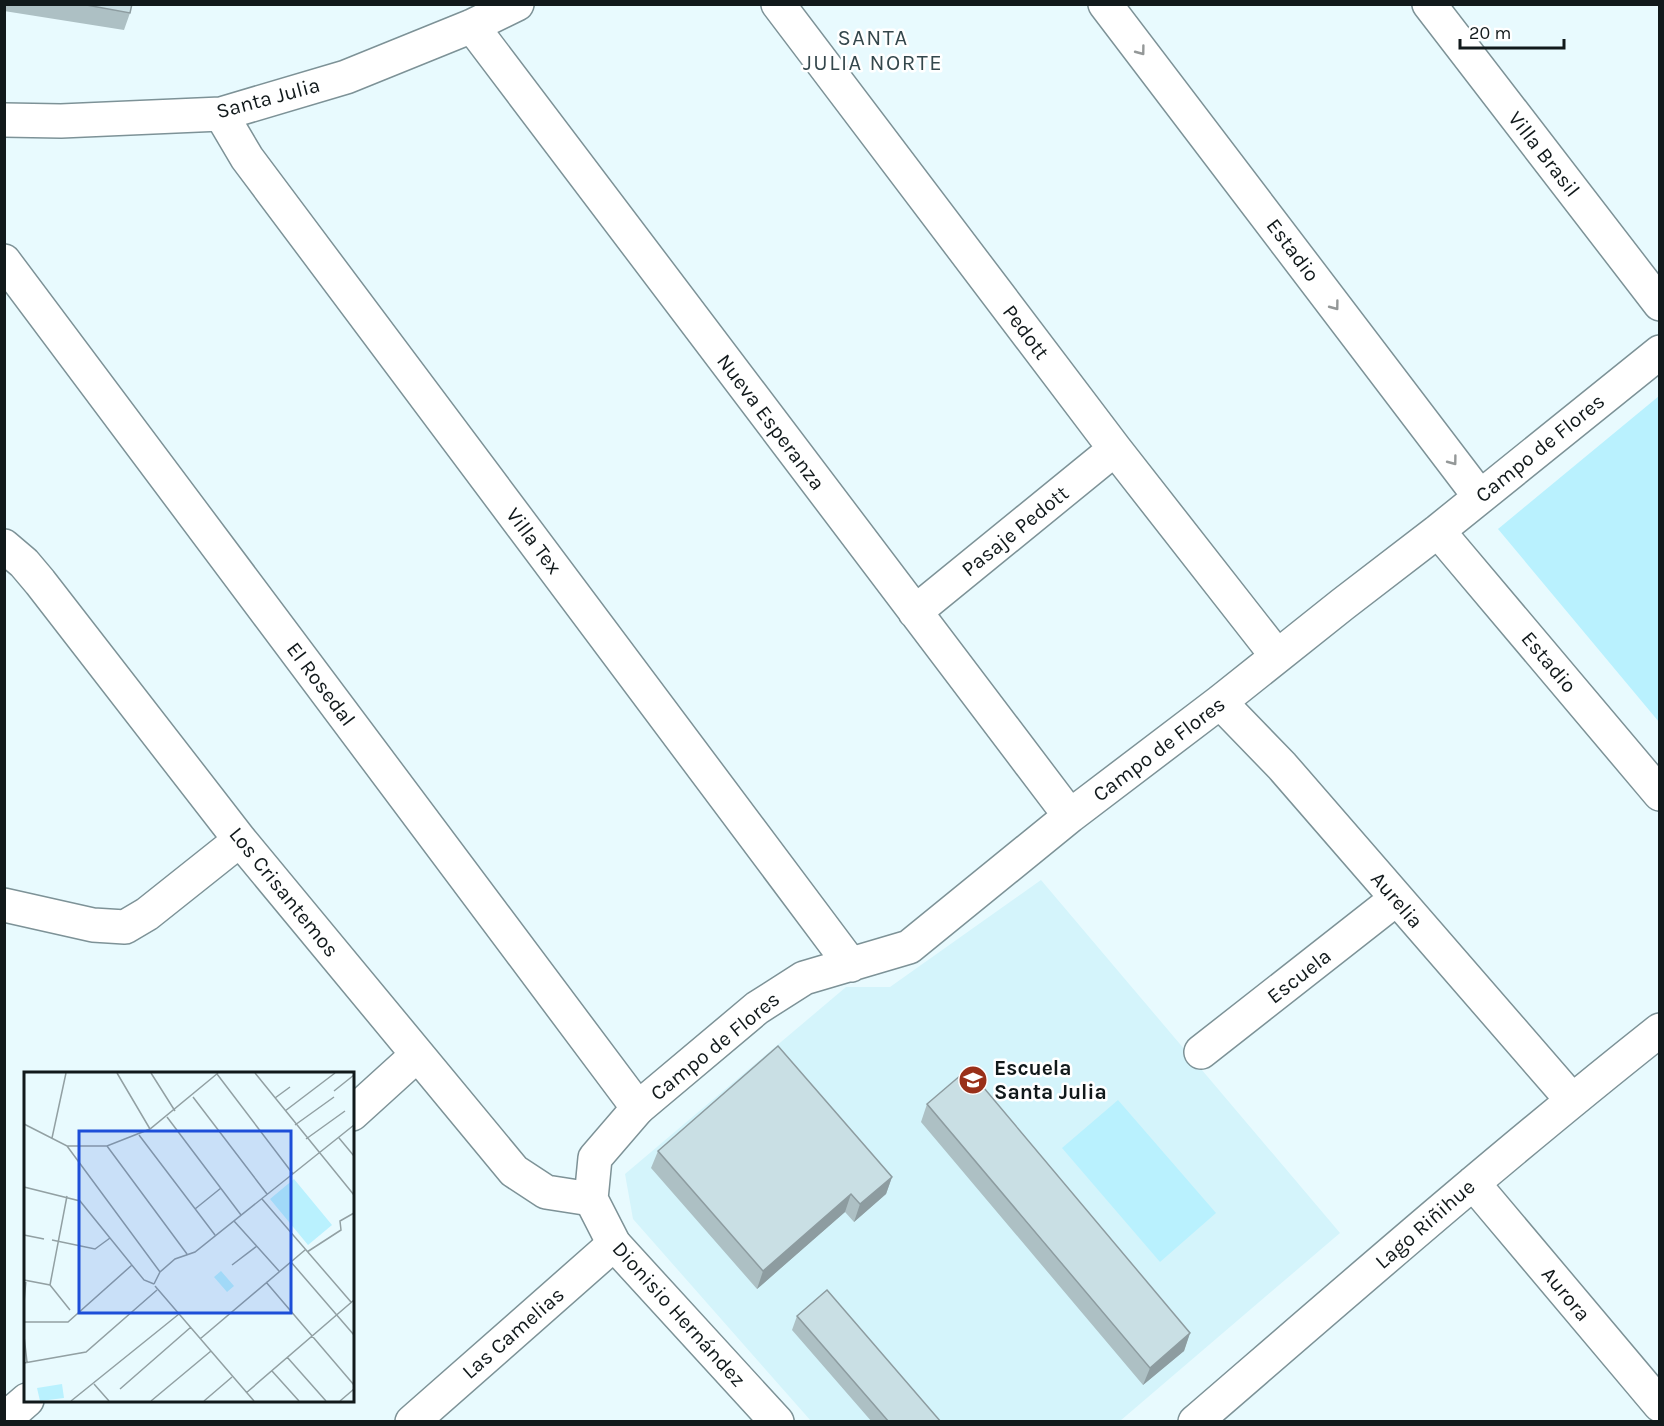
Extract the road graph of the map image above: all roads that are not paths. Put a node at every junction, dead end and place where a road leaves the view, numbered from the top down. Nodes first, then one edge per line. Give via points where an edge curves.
1 (517, 4) edge
2 (778, 4) edge
3 (1105, 4) edge
4 (1429, 4) edge
5 (472, 26) junction
6 (221, 114) junction
7 (4, 120) edge
8 (4, 261) edge
9 (1659, 304) edge
10 (1659, 352) edge
11 (1115, 449) junction
12 (1480, 497) junction
13 (1438, 531) junction
14 (4, 546) edge
15 (915, 612) junction
16 (1277, 656) junction
17 (1220, 702) junction
18 (1659, 794) edge
19 (1071, 816) junction
20 (240, 840) junction
21 (1396, 899) junction
22 (4, 905) edge
23 (851, 965) junction
24 (1659, 1030) edge
25 (1202, 1052) dead end
26 (417, 1055) junction
27 (1572, 1100) junction
28 (638, 1108) junction
29 (354, 1112) edge
30 (1473, 1183) junction
31 (591, 1199) junction
32 (614, 1244) junction
33 (26, 1402) edge
34 (1659, 1406) edge
35 (4, 1420) edge
36 (412, 1422) edge
37 (777, 1422) edge
38 (1195, 1422) edge

1 - 5 street, Santa Julia
2 - 11 street, Pedott
3 -> 12 street, Estadio
4 - 9 street, Villa Brasil
5 - 6 street, Santa Julia via 346,76
5 - 15 street, Nueva Esperanza
6 - 7 street, Santa Julia
6 - 23 street, Villa Tex via 247,158
8 - 28 street, El Rosedal
10 - 12 street, Campo de Flores
11 - 15 street, Pasaje Pedott
11 - 16 street, Pedott
12 - 13 street, Campo de Flores
13 - 16 street, Campo de Flores
13 - 18 street, Estadio
14 - 20 street, Los Crisantemos via 40,582
15 - 19 street, Nueva Esperanza
16 - 17 street, Campo de Flores
17 - 19 street, Campo de Flores
17 - 21 street, Aurelia via 1282,766
19 - 23 street, Campo de Flores via 909,947
20 - 22 street via 125,927 93,925
20 - 26 street, Los Crisantemos
21 - 25 street, Escuela
21 - 27 street, Aurelia
23 - 28 street, Campo de Flores via 804,978 757,1008
24 - 27 street, Lago Riñihue
26 - 29 street
26 - 31 street, Los Crisantemos via 514,1171 546,1192
27 - 30 street, Lago Riñihue
28 - 31 street via 595,1158
30 - 34 street, Aurora
30 - 38 street, Lago Riñihue
31 - 32 street, Dionisio Hernández
32 - 36 street, Las Camelias
32 - 37 street, Dionisio Hernández
33 - 35 street

